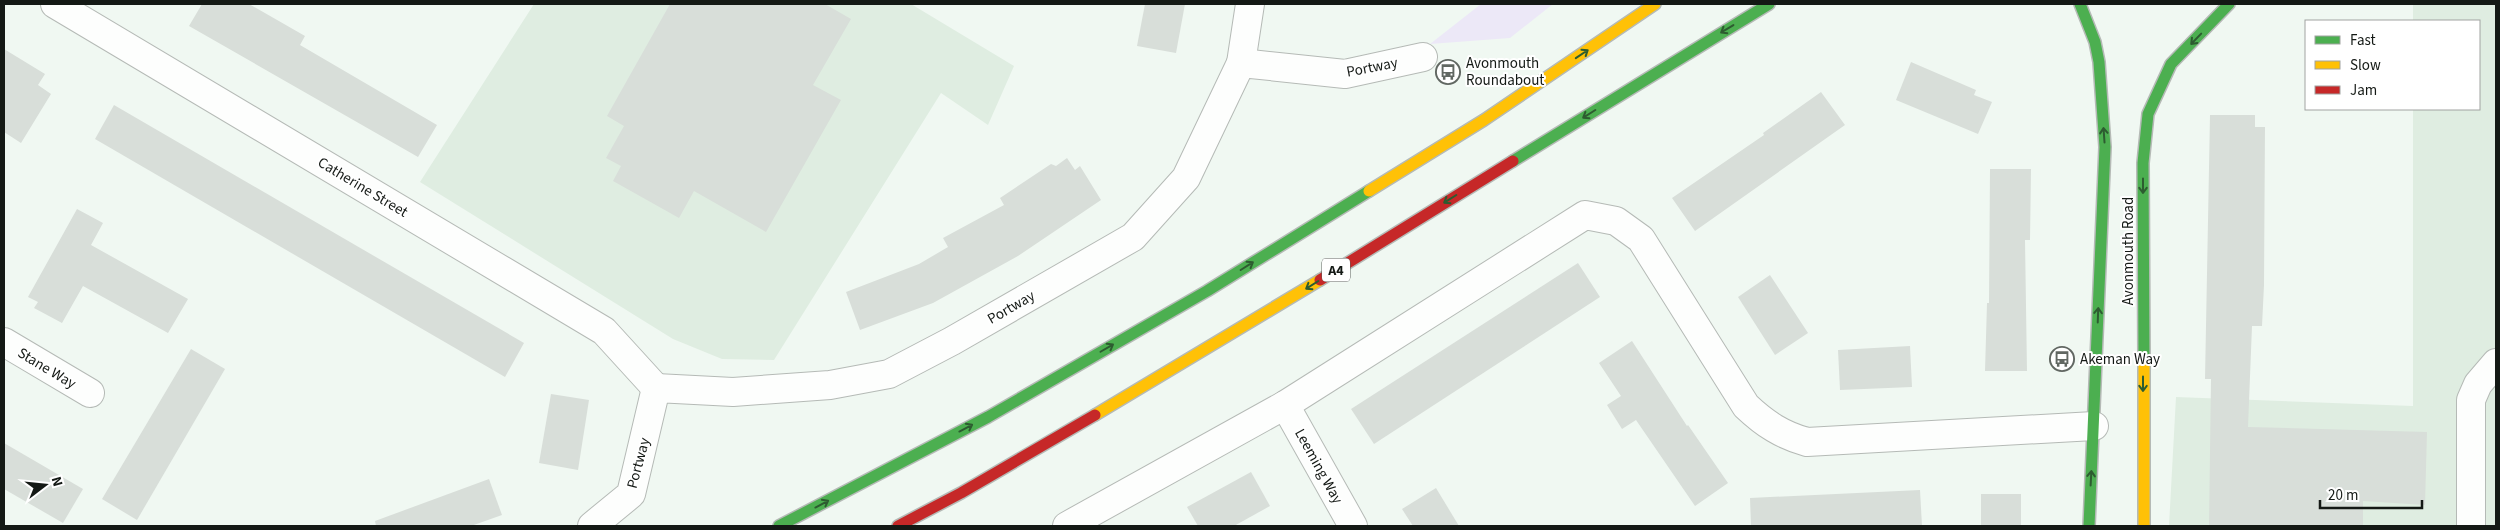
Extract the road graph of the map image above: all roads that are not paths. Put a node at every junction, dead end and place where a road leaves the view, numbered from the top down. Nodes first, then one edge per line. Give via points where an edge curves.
1 (55, 4) edge
2 (1250, 4) edge
3 (1655, 4) edge
4 (1769, 4) edge
5 (2080, 4) edge
6 (2229, 4) edge
7 (1423, 57) dead end
8 (1241, 63) junction
9 (4, 342) edge
10 (2496, 363) edge
11 (656, 388) junction
12 (90, 393) dead end
13 (1285, 405) junction
14 (2094, 426) junction
15 (592, 526) edge
16 (779, 526) edge
17 (898, 526) edge
18 (1067, 526) edge
19 (1353, 526) edge
20 (2089, 526) edge
21 (2144, 526) edge
22 (2472, 526) edge

1 - 11 street, Catherine Street via 604,331
2 - 8 street
16 -> 3 main road via 988,417 1207,291 1484,120
4 -> 17 main road, A4 via 1184,363 961,493
14 -> 5 main road, Avonmouth Road via 2105,147 2099,62
6 -> 21 main road, Avonmouth Road via 2171,64 2148,114 2143,163
7 - 8 street, Portway via 1345,74
8 - 11 street, Portway via 1186,178 1134,237 952,342 889,374 830,384 733,392
9 - 12 street, Stane Way
10 - 22 street via 2478,384 2471,400
11 - 15 street, Portway via 631,494
13 - 14 street via 1584,215 1616,221 1641,239 1746,406 1760,420 1788,437 1807,442
13 - 18 street
13 - 19 street, Leeming Way
20 -> 14 main road, Avonmouth Road

